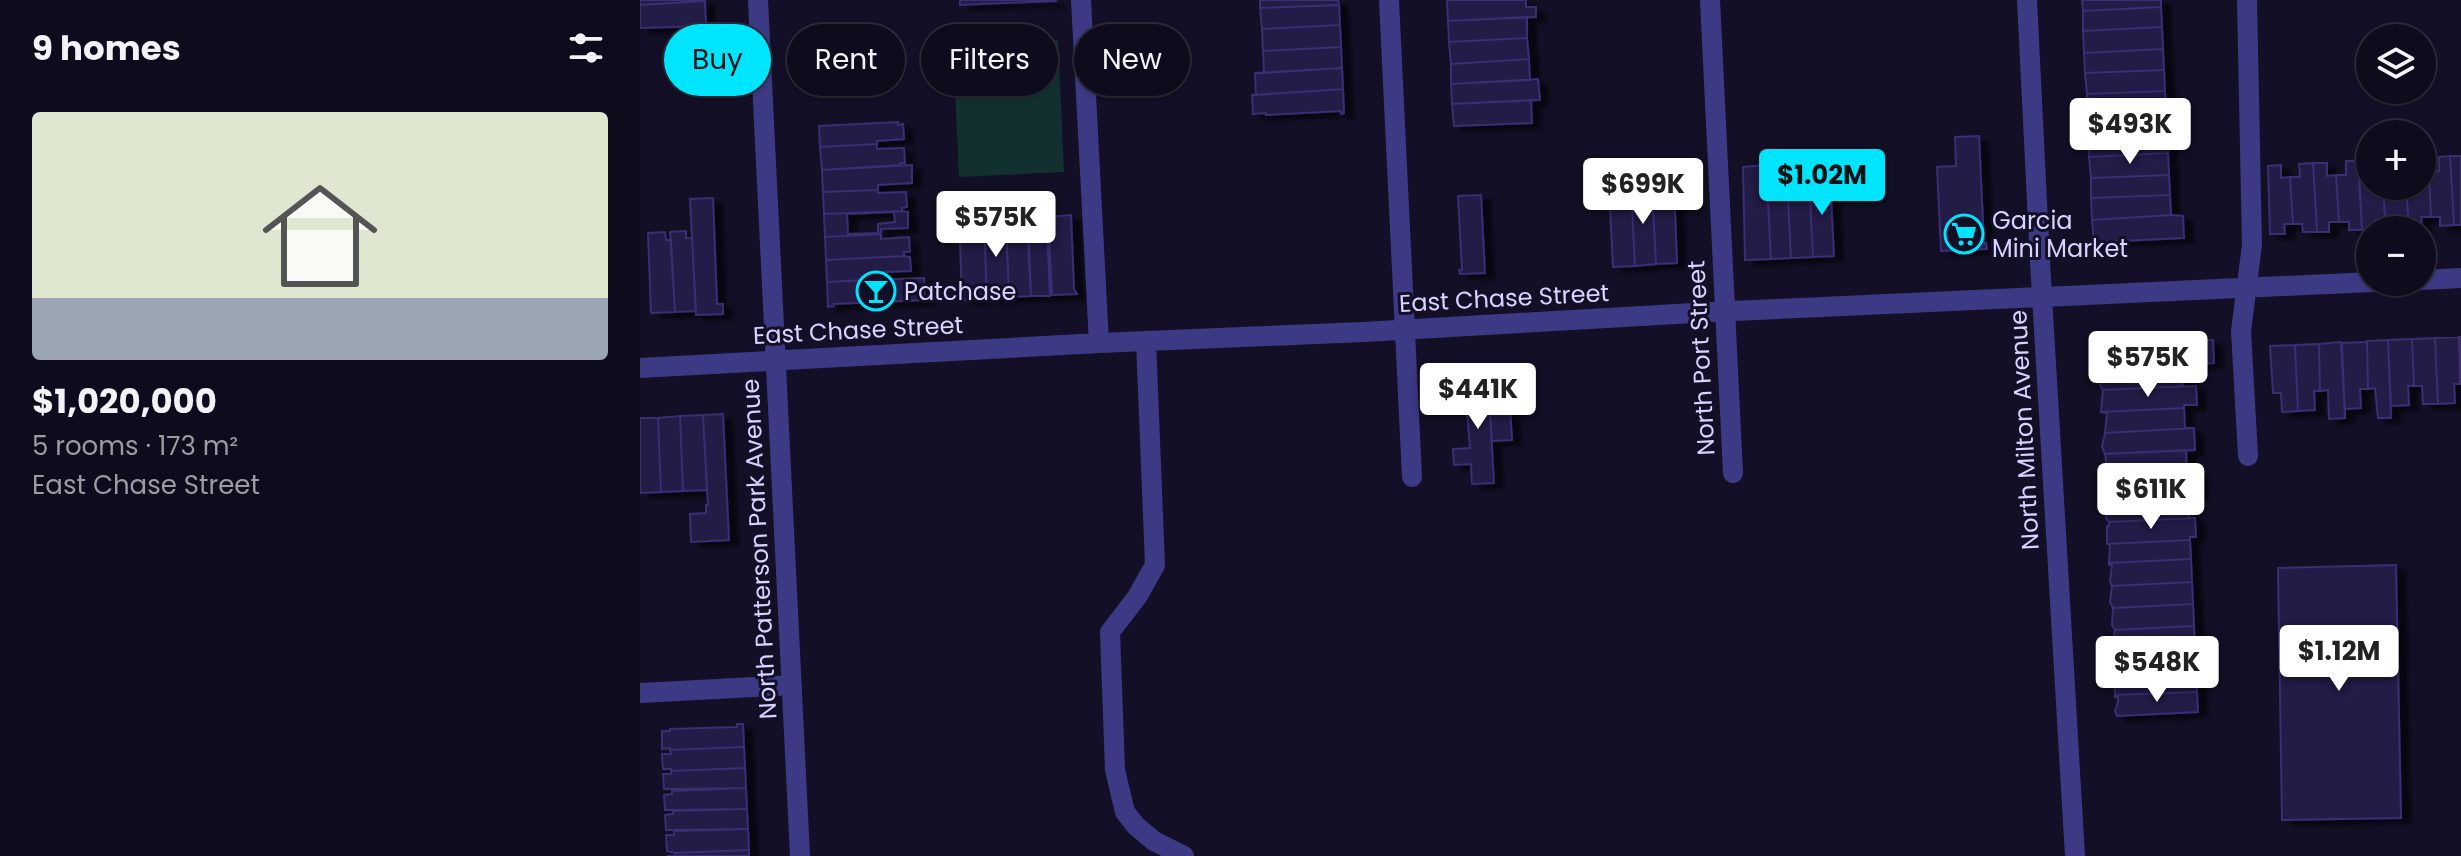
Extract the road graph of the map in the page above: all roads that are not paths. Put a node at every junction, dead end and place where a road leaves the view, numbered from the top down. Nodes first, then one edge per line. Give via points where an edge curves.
1 (758, 0) edge
2 (1081, 0) edge
3 (1389, 0) edge
4 (1710, 0) edge
5 (2027, 0) edge
6 (2247, 0) edge
7 (2461, 278) edge
8 (2436, 279) edge
9 (2356, 283) edge
10 (2248, 288) junction
11 (2042, 297) junction
12 (1726, 311) junction
13 (1405, 330) junction
14 (1146, 341) junction
15 (1099, 343) junction
16 (776, 361) junction
17 (640, 368) edge
18 (2248, 456) dead end
19 (1733, 473) dead end
20 (1412, 477) dead end
21 (792, 685) junction
22 (640, 693) edge
23 (800, 856) edge
24 (1184, 856) edge
25 (2075, 856) edge

1 - 16 street, North Patterson Park Avenue
2 - 15 street
3 - 13 street
4 - 12 street, North Port Street
5 - 11 street, North Milton Avenue
6 - 10 street via 2252,245
7 - 8 street
9 - 10 street, East Chase Street
10 - 11 street, East Chase Street
10 - 18 street via 2241,331
11 - 12 street, East Chase Street
11 - 25 street, North Milton Avenue
12 - 13 street, East Chase Street
12 - 19 street, North Port Street
13 - 14 street, East Chase Street
13 - 20 street
14 - 15 street, East Chase Street
14 - 24 street via 1155,565 1110,632 1115,770 1125,812 1136,826
15 - 16 street, East Chase Street
16 - 17 street, East Chase Street
16 - 21 street, North Patterson Park Avenue
21 - 22 street
21 - 23 street, North Patterson Park Avenue

